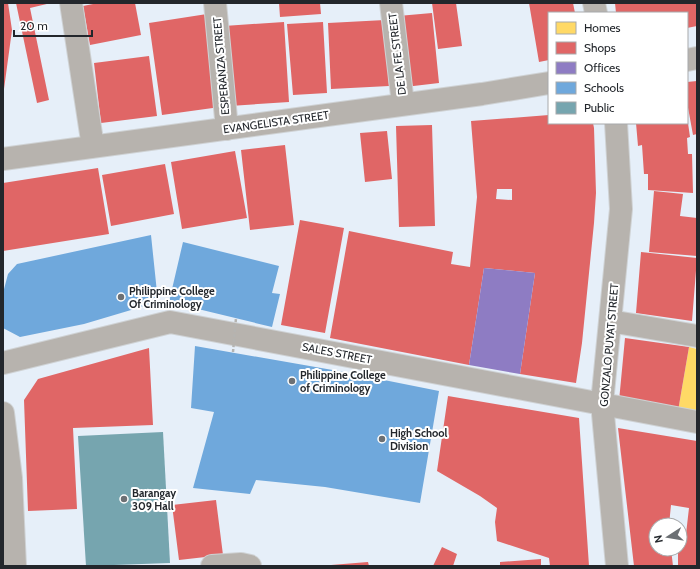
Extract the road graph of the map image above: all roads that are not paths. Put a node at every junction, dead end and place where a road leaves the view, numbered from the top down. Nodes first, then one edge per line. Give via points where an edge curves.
1 (71, 3) edge
2 (215, 3) edge
3 (392, 3) edge
4 (548, 83) edge
5 (403, 104) junction
6 (616, 124) edge
7 (227, 129) junction
8 (93, 147) junction
9 (3, 159) edge
10 (610, 321) junction
11 (697, 336) edge
12 (3, 363) edge
13 (602, 403) junction
14 (3, 413) edge
15 (697, 422) edge
16 (7, 478) edge
17 (15, 566) edge
18 (212, 566) edge
19 (250, 566) edge
20 (617, 566) edge

1 - 8 street
2 - 7 street, ESPERANZA STREET
3 - 5 street, DE LA FE STREET
4 - 5 street, EVANGELISTA STREET
5 - 7 street, EVANGELISTA STREET
6 - 10 street, GONZALO PUYAT STREET via 621,209
7 - 8 street, EVANGELISTA STREET
8 - 9 street, EVANGELISTA STREET
10 - 11 street
10 - 13 street, GONZALO PUYAT STREET
12 - 13 street, SALES STREET via 170,322
13 - 15 street, SALES STREET
13 - 20 street, GONZALO PUYAT STREET
14 - 16 street
16 - 17 street
18 - 19 street

